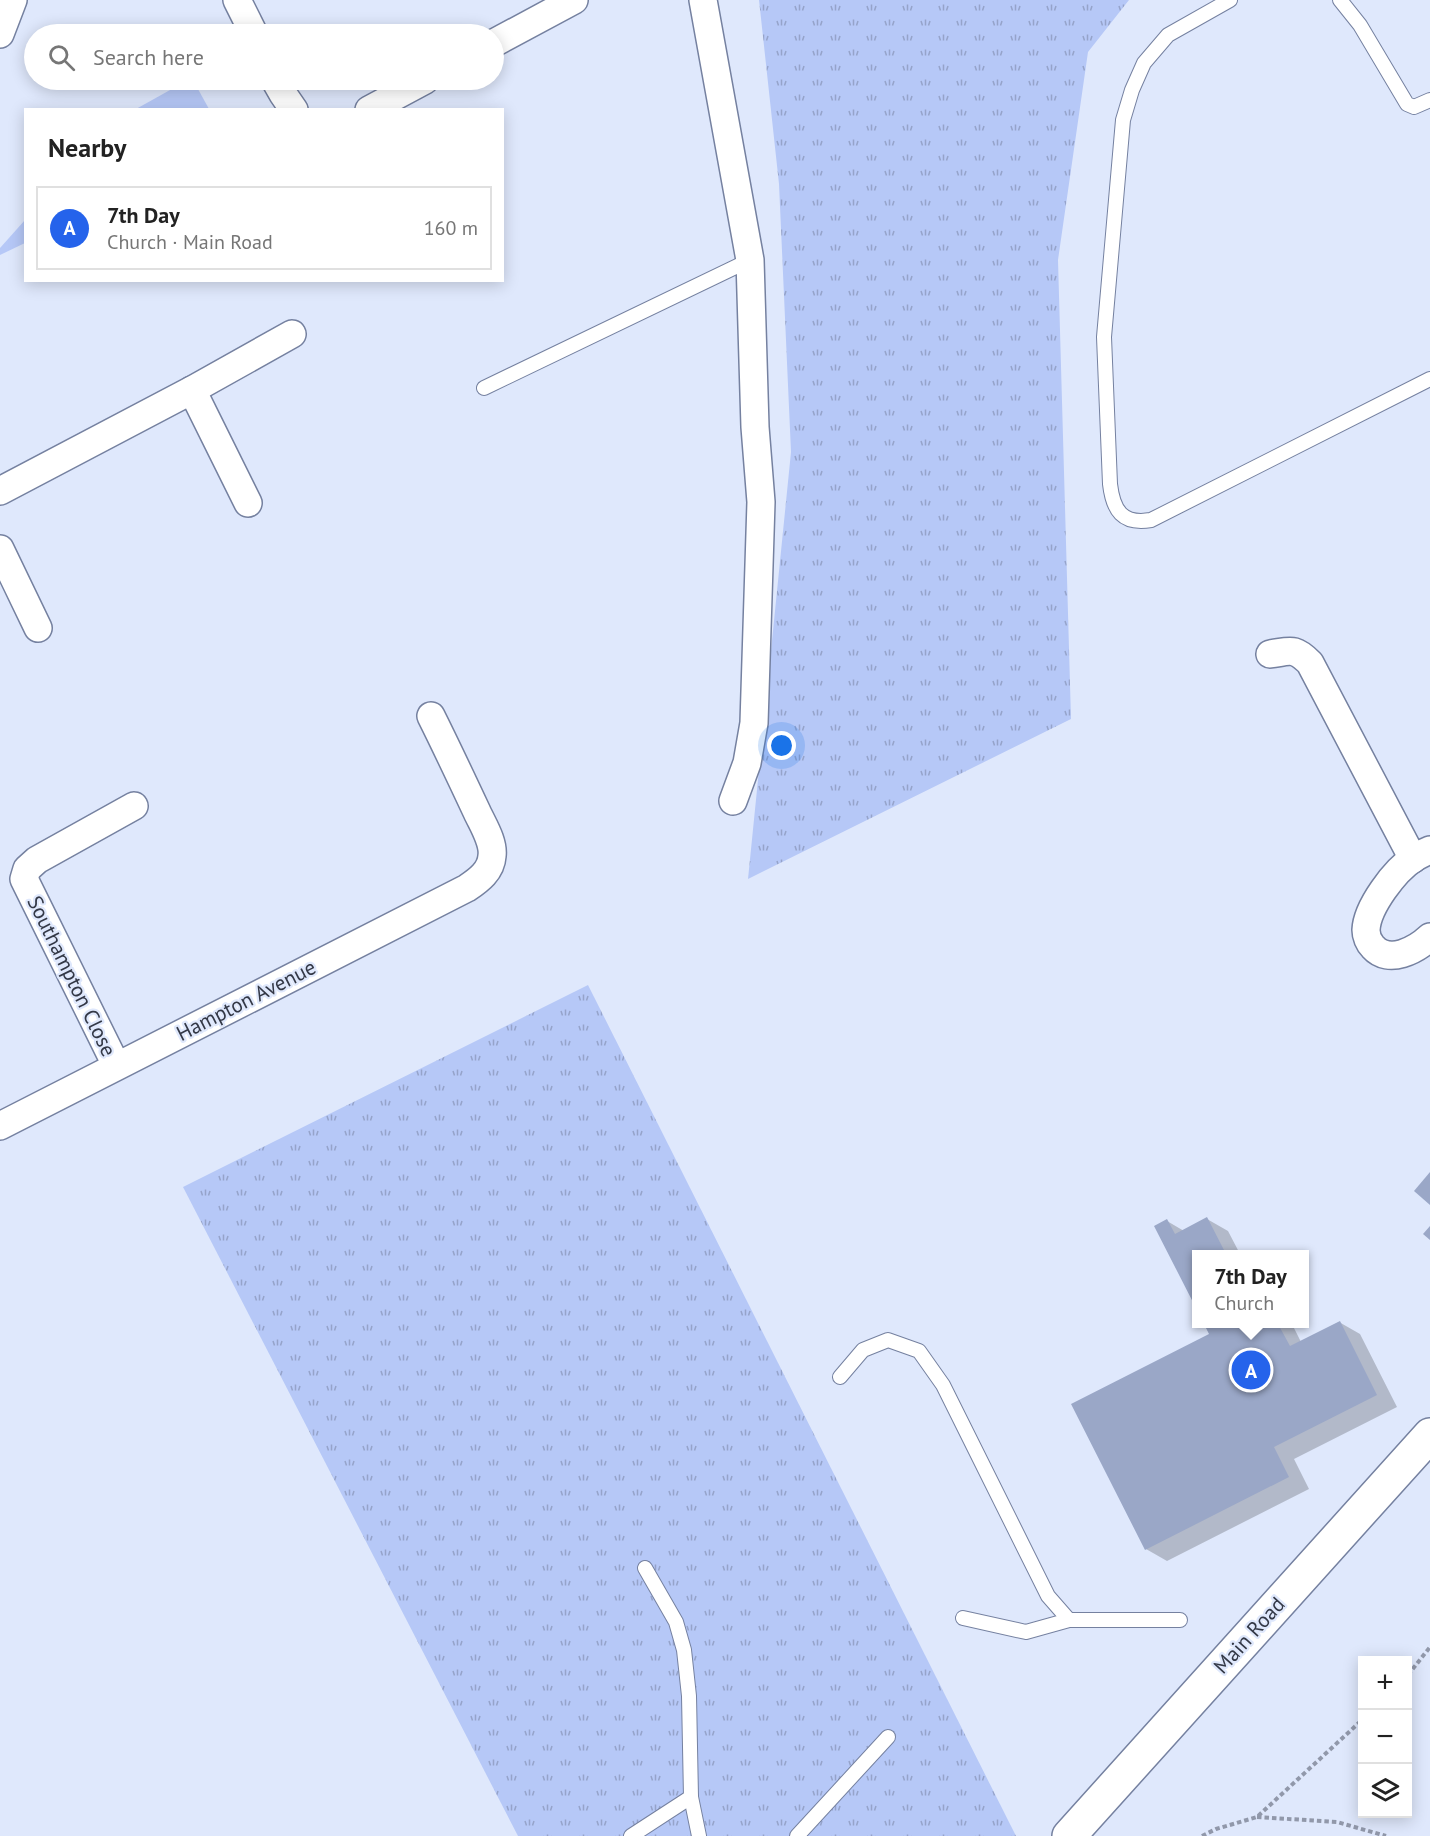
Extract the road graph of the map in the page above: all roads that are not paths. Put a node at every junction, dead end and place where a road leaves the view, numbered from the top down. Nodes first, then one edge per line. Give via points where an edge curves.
1 (13, 0) edge
2 (237, 0) edge
3 (574, 0) edge
4 (703, 0) edge
5 (1230, 0) edge
6 (1340, 0) edge
7 (249, 24) edge
8 (0, 34) edge
9 (504, 38) edge
10 (281, 90) edge
11 (406, 90) edge
12 (1430, 100) edge
13 (293, 108) edge
14 (373, 108) edge
15 (750, 260) junction
16 (292, 334) dead end
17 (1430, 379) edge
18 (484, 387) dead end
19 (192, 390) junction
20 (0, 491) edge
21 (248, 503) dead end
22 (0, 549) edge
23 (38, 628) dead end
24 (1270, 654) dead end
25 (431, 716) dead end
26 (733, 801) dead end
27 (134, 806) dead end
28 (1421, 854) edge
29 (1430, 937) edge
30 (116, 1065) junction
31 (0, 1126) edge
32 (840, 1377) dead end
33 (1430, 1435) edge
34 (645, 1568) dead end
35 (963, 1618) dead end
36 (1069, 1620) junction
37 (1180, 1620) dead end
38 (888, 1737) dead end
39 (691, 1797) junction
40 (631, 1836) edge
41 (699, 1836) edge
42 (796, 1836) edge
43 (1070, 1836) edge

1 - 8 street
2 - 7 street
3 - 9 street
4 - 15 street
5 - 17 lane via 1168,35 1144,63 1123,120 1104,337 1112,500 1126,519 1151,520
6 - 12 lane via 1360,25 1407,104 1414,107
10 - 13 street
11 - 14 street
15 - 18 lane
15 - 26 street via 761,502 759,585 754,723 747,763
16 - 19 street
19 - 20 street
19 - 21 street
22 - 23 street
24 - 28 street via 1293,650 1310,663
25 - 30 street, Hampton Avenue via 490,840 489,868 480,880
27 - 30 street, Southampton Close via 37,860 27,868 24,879
28 - 29 street via 1393,876 1366,929 1371,945 1393,956 1406,953
30 - 31 street, Hampton Avenue
32 - 36 lane via 863,1350 888,1340 919,1350 943,1385 1048,1596
33 - 43 street, Main Road
34 - 39 lane via 676,1622 684,1650
35 - 36 lane via 1026,1632
36 - 37 lane
38 - 42 lane
39 - 40 lane
39 - 41 lane

